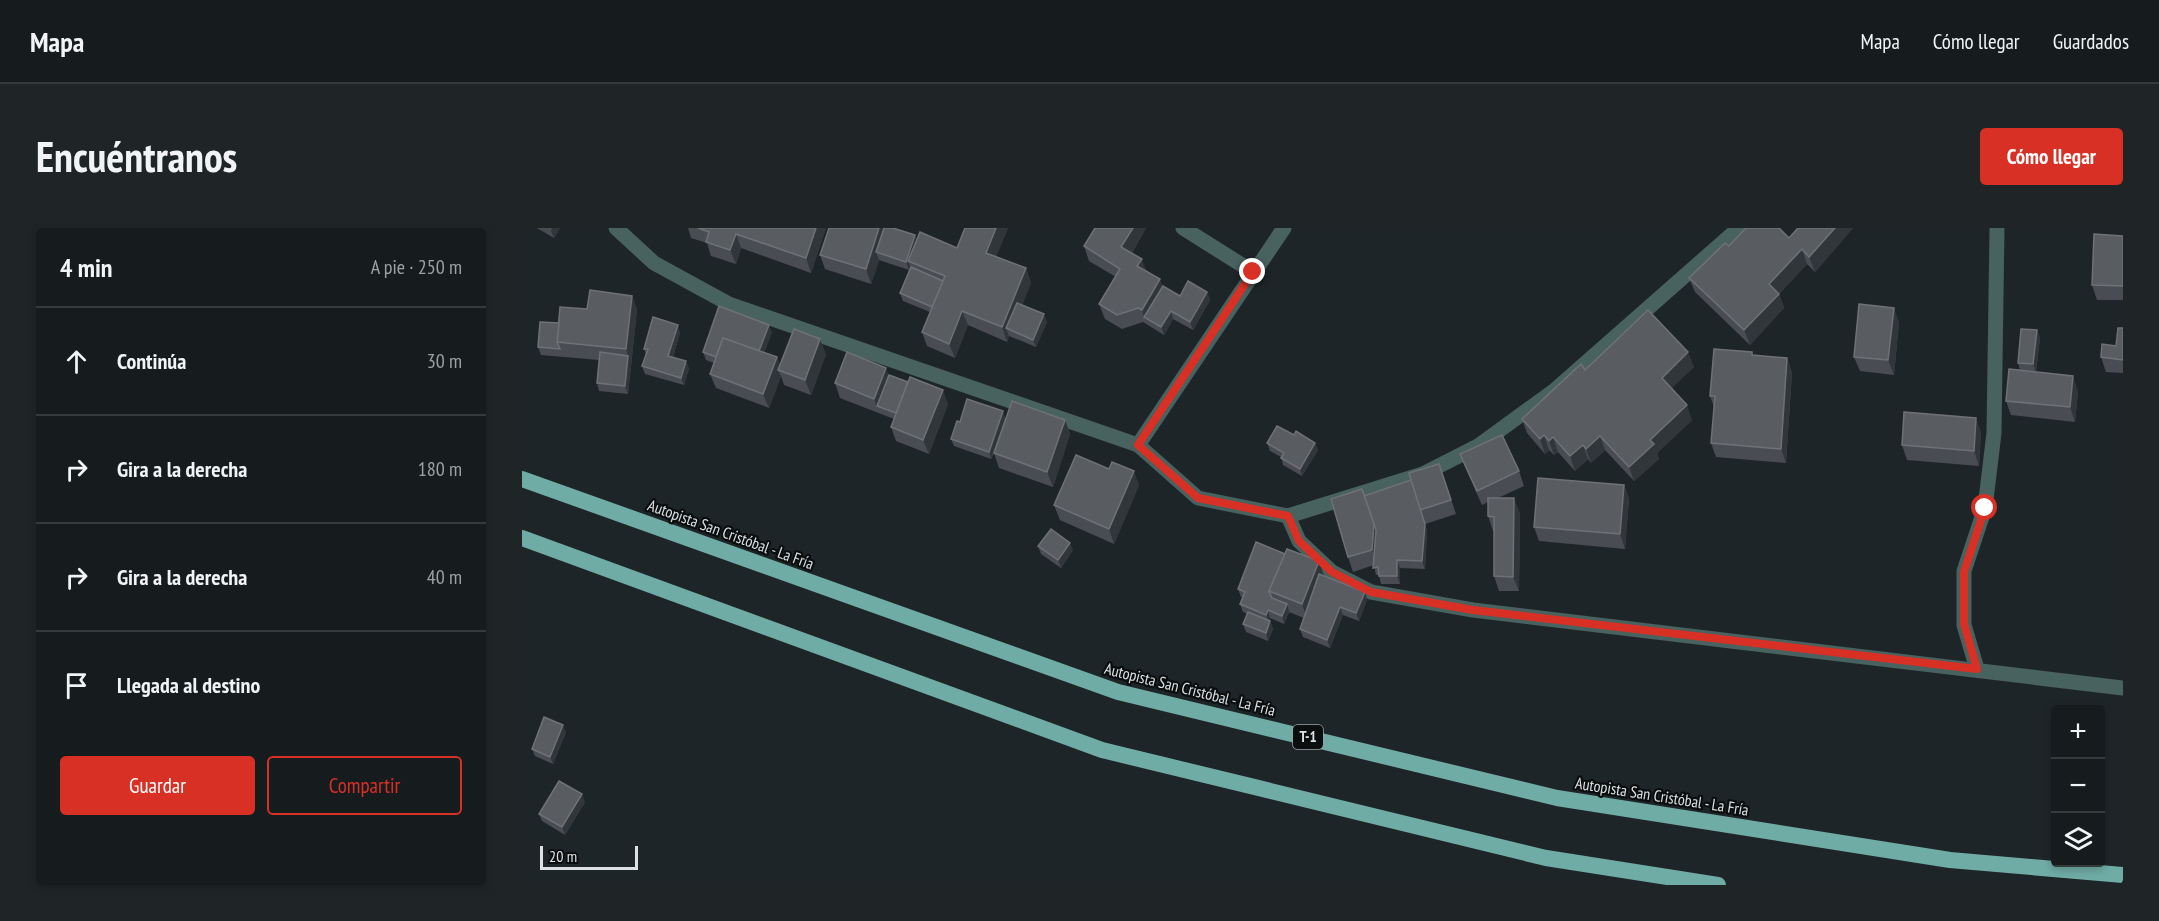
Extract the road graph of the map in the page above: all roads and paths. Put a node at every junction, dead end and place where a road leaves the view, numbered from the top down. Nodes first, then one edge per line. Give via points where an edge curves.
1 (616, 228) edge
2 (1183, 228) edge
3 (1284, 228) edge
4 (1740, 228) edge
5 (1997, 228) edge
6 (1253, 272) junction
7 (1138, 445) junction
8 (522, 479) edge
9 (1288, 516) junction
10 (522, 538) edge
11 (1977, 669) junction
12 (2123, 688) edge
13 (2123, 875) edge
14 (1718, 885) edge

1 - 7 street via 654,263 729,304
2 - 6 street
3 - 6 street
4 - 9 street via 1555,390 1478,446 1423,474
5 - 11 street via 1994,433 1985,508 1964,572 1964,624
6 - 7 street
7 - 9 street via 1198,498
8 - 13 highway, Autopista San Cristóbal - La Fría / T-1 via 1119,692 1557,798 1950,860
9 - 11 street via 1299,541 1332,572 1371,592 1473,610
10 - 14 highway via 1102,750 1546,858
11 - 12 street

